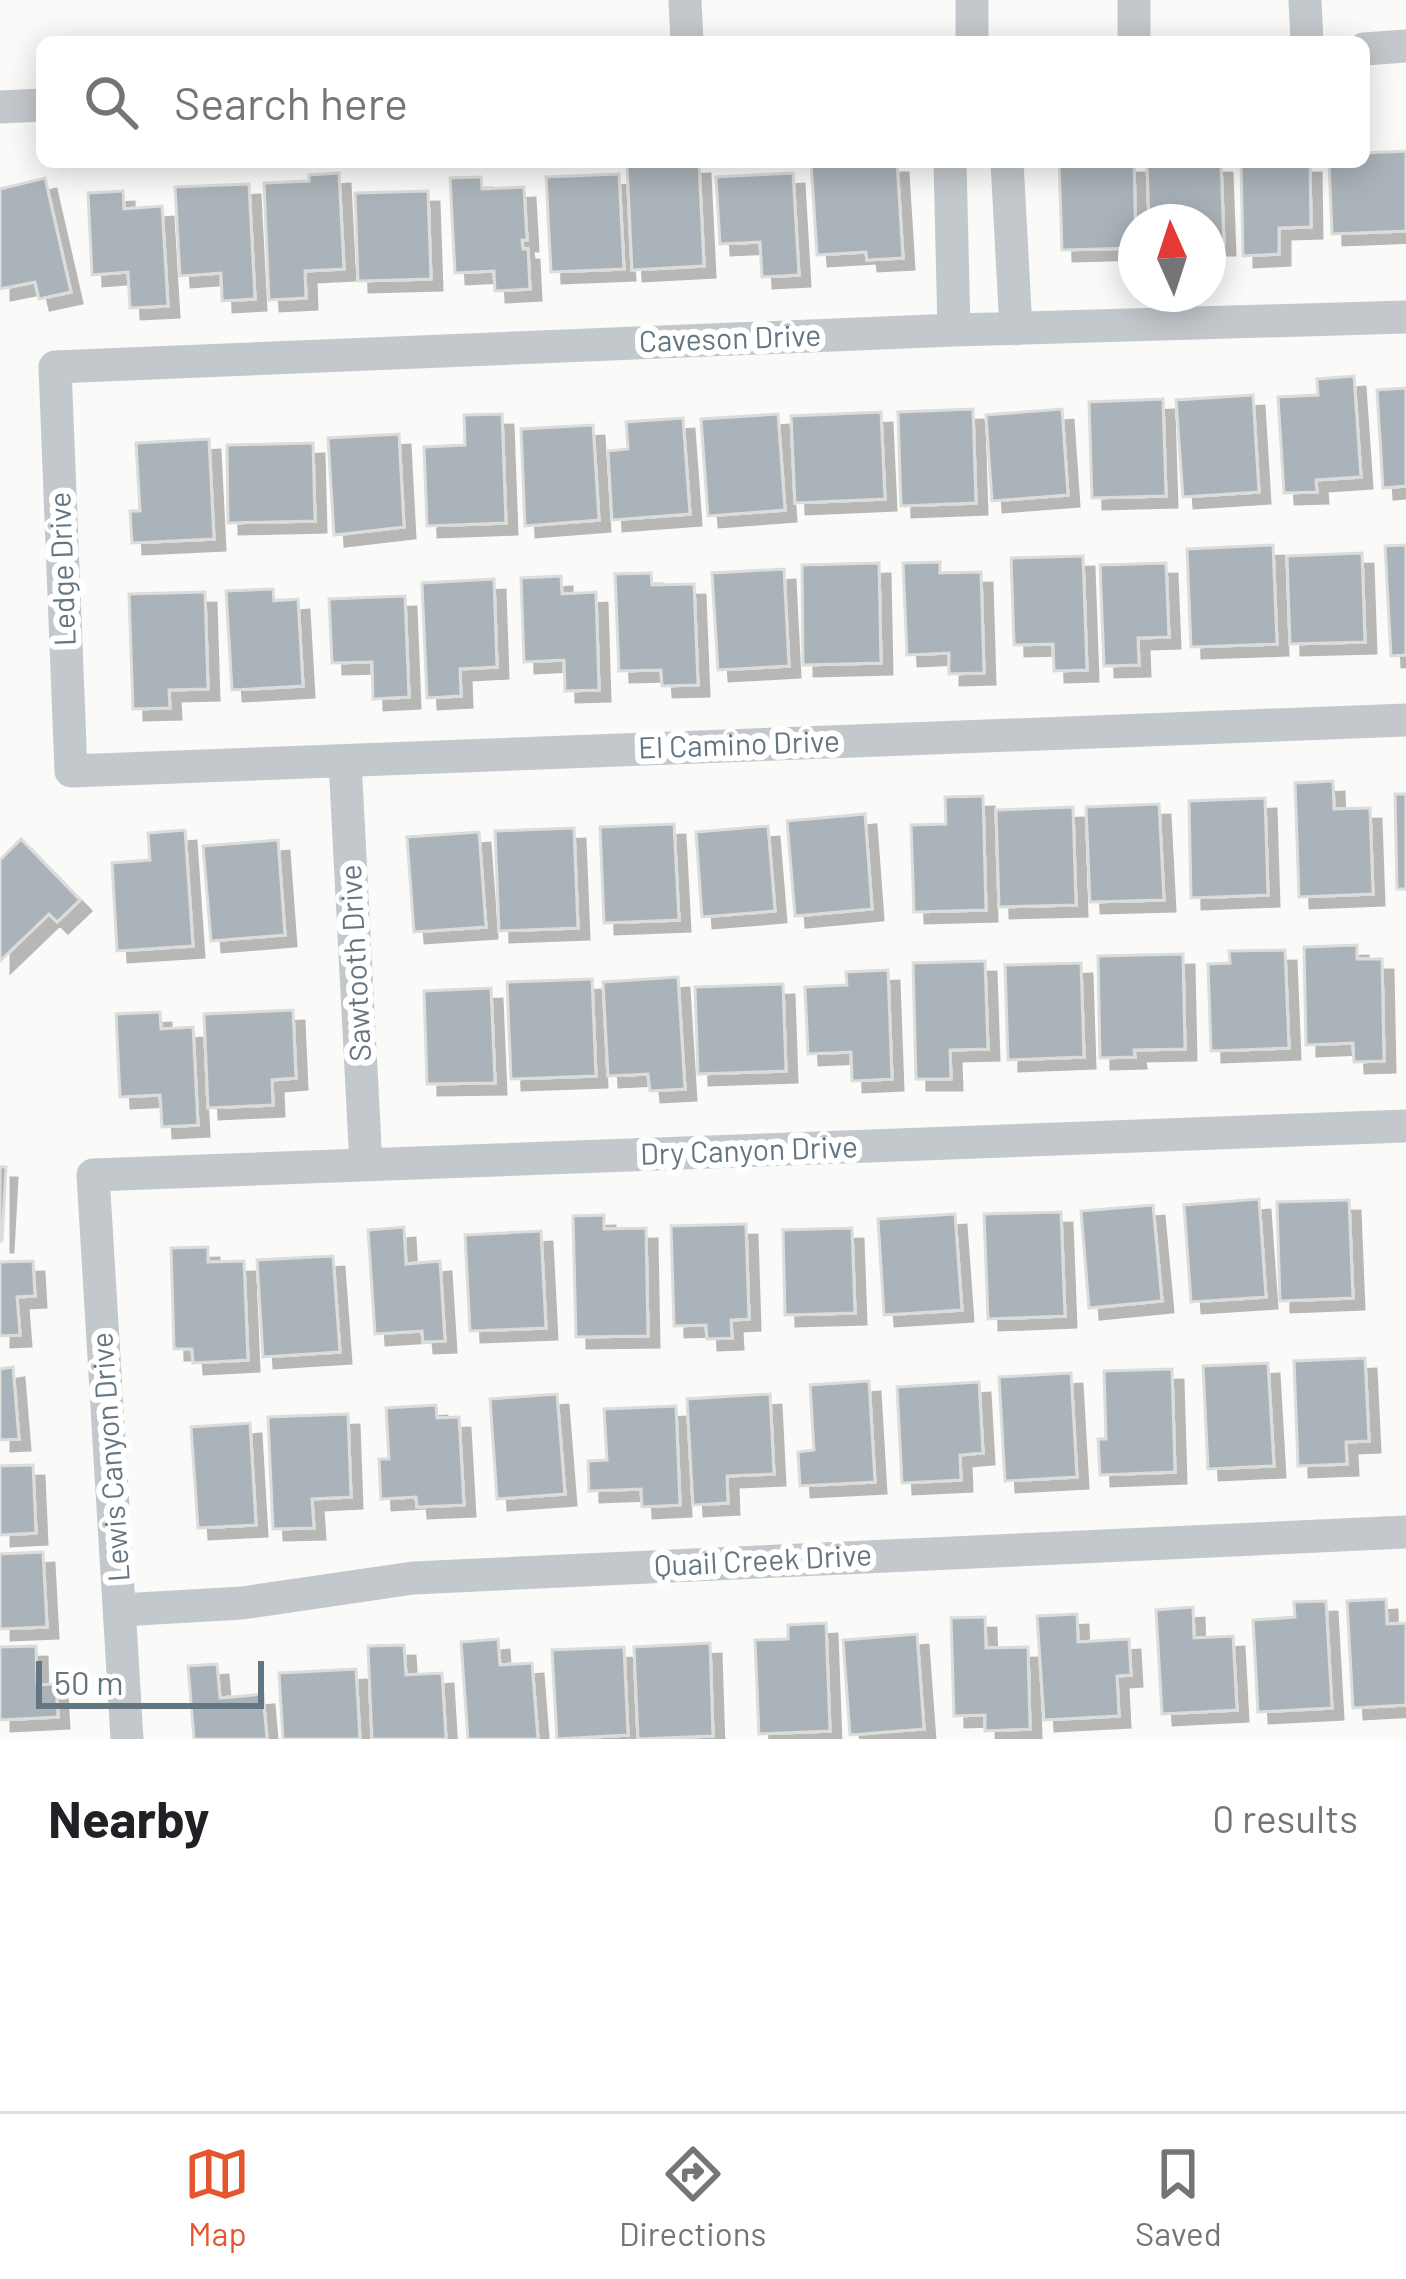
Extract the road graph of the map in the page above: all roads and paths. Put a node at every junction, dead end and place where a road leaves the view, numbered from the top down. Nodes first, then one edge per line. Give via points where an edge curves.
1 (686, 0) edge
2 (972, 0) edge
3 (1135, 0) edge
4 (1305, 0) edge
5 (687, 36) edge
6 (972, 36) edge
7 (1134, 36) edge
8 (1307, 36) edge
9 (1406, 46) edge
10 (1370, 49) edge
11 (36, 105) edge
12 (0, 106) edge
13 (950, 168) edge
14 (1006, 168) edge
15 (1406, 316) edge
16 (1016, 328) junction
17 (954, 330) junction
18 (55, 367) joint
19 (1406, 720) edge
20 (345, 760) junction
21 (71, 771) joint
22 (1406, 1126) edge
23 (1406, 1153) edge
24 (366, 1165) junction
25 (92, 1175) joint
26 (1406, 1532) edge
27 (121, 1610) junction
28 (127, 1739) edge

1 - 5 street
2 - 6 street
3 - 7 street
4 - 8 street
9 - 10 street
11 - 12 street
13 - 17 street
14 - 16 street
15 - 16 street, Caveson Drive
16 - 17 street, Caveson Drive
17 - 18 street, Caveson Drive
18 - 21 street, Ledge Drive
19 - 20 street, El Camino Drive
20 - 21 street, El Camino Drive
20 - 24 street, Sawtooth Drive
22 - 23 street
22 - 24 street, Dry Canyon Drive
24 - 25 street, Dry Canyon Drive
25 - 27 street, Lewis Canyon Drive
26 - 27 street, Quail Creek Drive via 412,1578 242,1603
27 - 28 street, Lewis Canyon Drive

